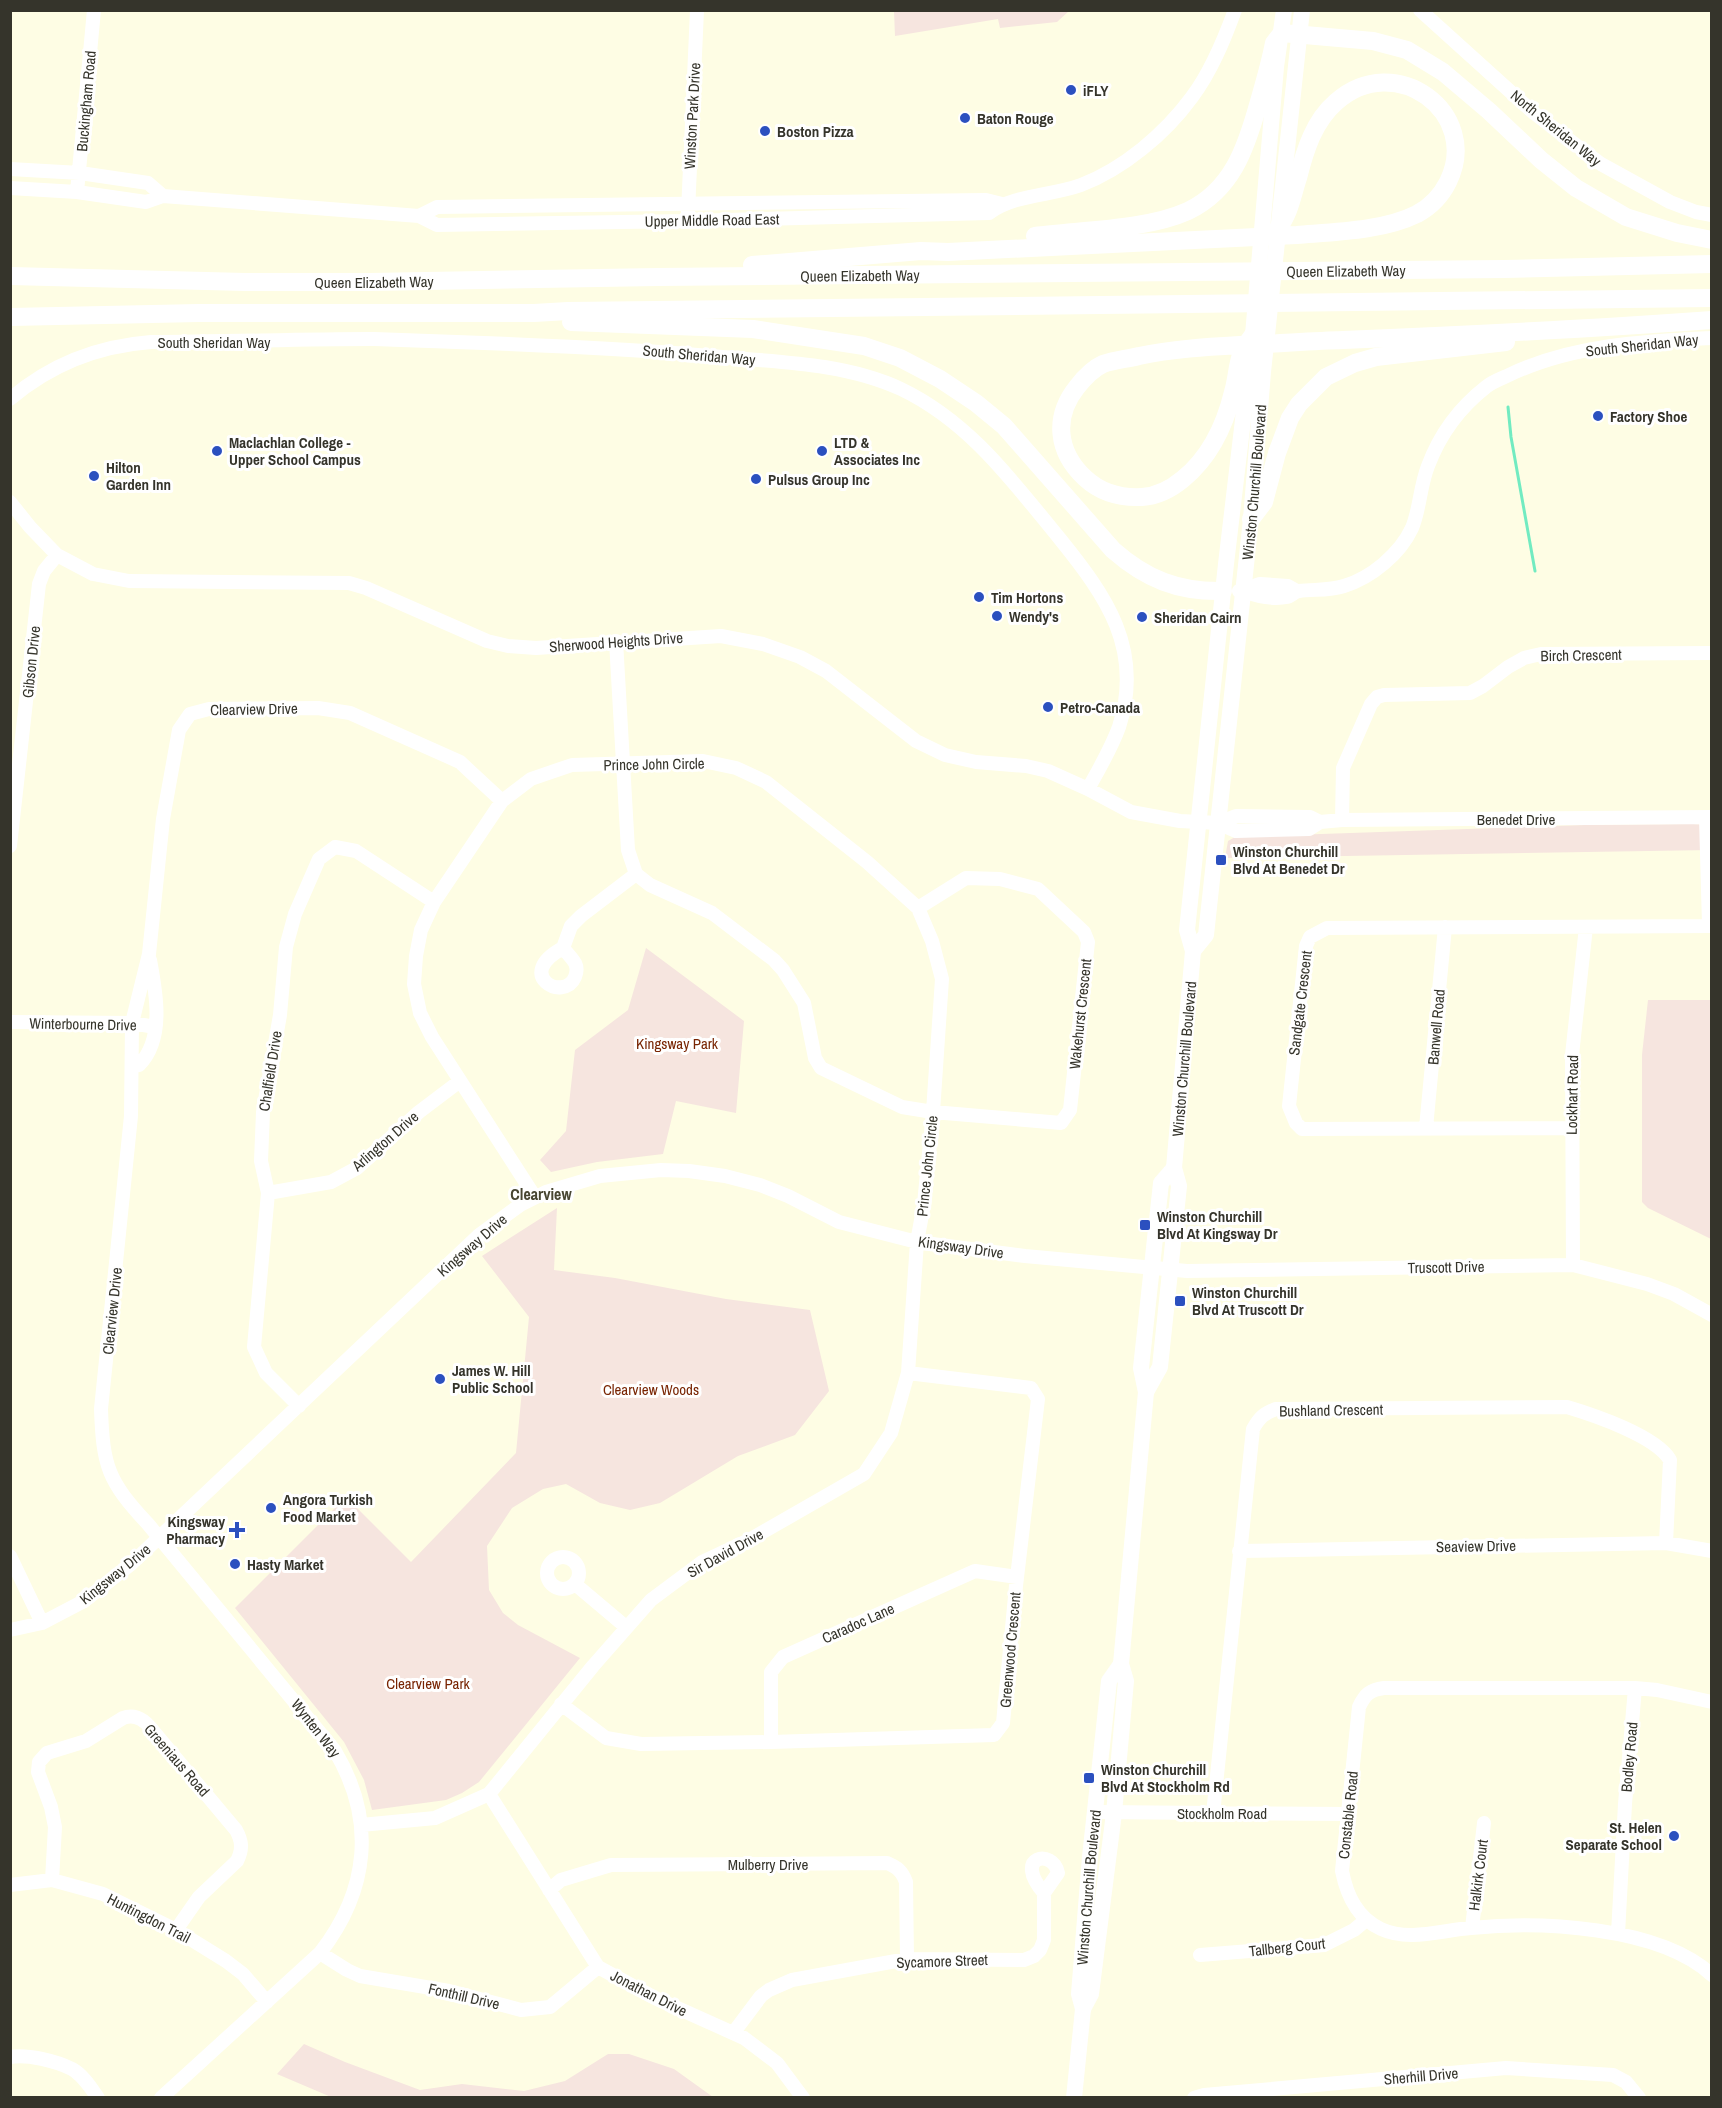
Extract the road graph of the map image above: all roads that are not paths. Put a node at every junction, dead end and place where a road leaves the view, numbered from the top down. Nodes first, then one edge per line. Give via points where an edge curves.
1 (94, 10) edge
2 (697, 10) edge
3 (1235, 10) edge
4 (1284, 10) edge
5 (1302, 10) edge
6 (1420, 10) edge
7 (1290, 34) junction
8 (10, 169) edge
9 (80, 174) junction
10 (10, 188) edge
11 (77, 192) junction
12 (163, 196) junction
13 (1002, 204) junction
14 (688, 205) junction
15 (1278, 206) junction
16 (1712, 215) edge
17 (420, 216) junction
18 (688, 221) junction
19 (1278, 228) joint
20 (1712, 240) edge
21 (921, 251) junction
22 (1712, 264) edge
23 (10, 275) edge
24 (658, 277) junction
25 (1712, 298) edge
26 (534, 313) junction
27 (10, 317) edge
28 (1712, 320) edge
29 (1645, 325) junction
30 (1253, 334) joint
31 (1712, 338) edge
32 (1250, 372) junction
33 (10, 399) edge
34 (10, 502) edge
35 (1251, 519) junction
36 (57, 555) junction
37 (1223, 591) junction
38 (1242, 591) junction
39 (616, 641) junction
40 (1712, 653) edge
41 (16, 750) edge
42 (622, 764) junction
43 (1088, 789) junction
44 (502, 801) junction
45 (1709, 818) edge
46 (1342, 820) junction
47 (1198, 822) junction
48 (1218, 823) junction
49 (10, 846) edge
50 (636, 874) junction
51 (434, 902) junction
52 (918, 908) junction
53 (1710, 925) edge
54 (1445, 927) junction
55 (1586, 927) junction
56 (563, 948) dead end
57 (1192, 951) junction
58 (149, 954) junction
59 (10, 1022) edge
60 (132, 1023) junction
61 (156, 1027) junction
62 (132, 1066) junction
63 (460, 1082) junction
64 (933, 1112) junction
65 (1426, 1128) junction
66 (1571, 1128) junction
67 (1174, 1168) junction
68 (268, 1193) junction
69 (535, 1197) junction
70 (917, 1242) junction
71 (1573, 1265) junction
72 (1152, 1267) junction
73 (1170, 1269) junction
74 (1712, 1315) edge
75 (908, 1374) junction
76 (1146, 1392) junction
77 (298, 1406) junction
78 (159, 1538) junction
79 (1666, 1543) junction
80 (1239, 1551) junction
81 (1712, 1551) edge
82 (10, 1556) edge
83 (1017, 1577) junction
84 (575, 1584) dead end
85 (42, 1623) junction
86 (626, 1627) junction
87 (10, 1630) edge
88 (1121, 1664) junction
89 (1635, 1688) junction
90 (1712, 1702) edge
91 (561, 1704) junction
92 (771, 1742) junction
93 (489, 1794) junction
94 (1095, 1812) junction
95 (1114, 1812) junction
96 (1213, 1814) junction
97 (1349, 1814) junction
98 (1485, 1823) dead end
99 (362, 1826) junction
100 (52, 1880) junction
101 (10, 1885) edge
102 (549, 1890) junction
103 (1044, 1893) dead end
104 (1366, 1920) junction
105 (1472, 1928) junction
106 (176, 1930) junction
107 (1618, 1934) junction
108 (320, 1953) junction
109 (1200, 1955) dead end
110 (907, 1959) junction
111 (598, 1967) junction
112 (1712, 1974) edge
113 (267, 2002) junction
114 (1083, 2009) junction
115 (734, 2032) junction
116 (10, 2057) edge
117 (171, 2095) edge
118 (98, 2097) edge
119 (803, 2097) edge
120 (1074, 2097) edge
121 (1194, 2097) edge
122 (1639, 2097) edge

1 - 9 street, Buckingham Road
2 - 14 street, Winston Park Drive
3 - 13 street, Upper Middle Road East via 1225,38 1192,97 1150,140 1105,174 1080,185
4 - 7 main road
5 - 7 main road
6 - 16 street, North Sheridan Way via 1534,113 1601,164 1670,202
7 - 15 main road
7 - 20 highway via 1373,41 1407,50 1443,72 1576,188 1626,217
7 - 21 highway via 1274,43 1239,162 1200,204 1175,216 1142,224
8 - 9 street, Upper Middle Road East
9 - 11 street, Buckingham Road
9 - 12 street, Upper Middle Road East via 148,183
10 - 11 street, Upper Middle Road East
11 - 12 street, Upper Middle Road East via 146,202
12 - 17 street, Upper Middle Road East
13 - 14 street, Upper Middle Road East via 986,200
13 - 18 street, Upper Middle Road East via 989,213
14 - 17 street, Upper Middle Road East via 437,207
14 - 18 street, Winston Park Drive
15 - 19 highway via 1288,215
15 - 21 highway via 1314,130 1327,110 1354,89 1380,81 1407,86 1430,99 1447,121 1455,153 1449,178 1442,192 1424,210 1399,221 1296,235
15 - 30 main road
17 - 18 street, Upper Middle Road East via 437,225
19 - 32 main road, Winston Churchill Boulevard
21 - 24 highway via 694,268
22 - 24 highway, Queen Elizabeth Way
23 - 24 highway, Queen Elizabeth Way via 245,282
25 - 26 highway, Queen Elizabeth Way
26 - 27 highway, Queen Elizabeth Way
26 - 37 highway via 569,322 753,329 864,346 900,358 940,379 1004,426 1132,567 1174,586
28 - 29 highway
29 - 32 highway via 1215,345 1103,364 1086,376 1063,410 1060,434 1068,458 1095,486 1119,496 1150,496 1175,486 1194,470 1212,446 1230,404
29 - 35 highway via 1376,357 1339,370 1326,377 1299,404 1282,438 1264,502
30 - 32 highway via 1242,352
31 - 38 street, South Sheridan Way via 1634,343 1578,352 1522,369 1489,385 1463,406 1442,435 1427,467 1412,528 1379,568 1358,581 1325,590 1297,591 1287,597 1258,597
32 - 35 main road, Winston Churchill Boulevard
32 - 37 main road, Winston Churchill Boulevard
33 - 43 street, South Sheridan Way via 50,370 73,359 121,344 151,342 370,339 604,348 814,366 876,379 924,402 973,438 1011,477 1106,601 1121,638 1125,694 1118,728
34 - 36 street, Sherwood Heights Drive
35 - 38 main road, Winston Churchill Boulevard
36 - 39 street, Sherwood Heights Drive via 93,574 129,581 349,583 508,646 536,648
36 - 41 street, Gibson Drive via 39,584
37 - 38 street, South Sheridan Way
37 - 47 main road, Winston Churchill Boulevard
38 - 48 main road, Winston Churchill Boulevard
39 - 42 street
39 - 43 street, Sherwood Heights Drive via 721,636 763,644 826,671 916,741 945,755 1048,771
40 - 46 street, Birch Crescent via 1541,654 1516,662 1470,693 1377,697 1343,768
41 - 49 street, Gibson Drive
42 - 44 street, Prince John Circle via 572,765 531,779
42 - 50 street via 628,850
42 - 52 street, Prince John Circle via 703,761 736,768 766,782
43 - 47 street, Sherwood Heights Drive via 1131,812
44 - 51 street, Prince John Circle
44 - 58 street, Clearview Drive via 460,762 350,713 318,708 242,708 190,714 179,730 163,819
45 - 46 street, Benedet Drive
45 - 53 street
46 - 48 street, Benedet Drive via 1236,816
47 - 48 street, Sherwood Heights Drive
47 - 57 main road, Winston Churchill Boulevard via 1188,930
48 - 57 main road, Winston Churchill Boulevard via 1206,935
50 - 56 street via 580,916
50 - 64 street via 650,885 712,913 774,960 804,1003 815,1058 821,1068 902,1107
51 - 63 street, Prince John Circle via 421,930 414,984 420,1012
51 - 68 street, Chalfield Drive via 356,851 336,847 319,859 295,914 286,947 280,1015 263,1112 261,1161
52 - 64 street, Prince John Circle via 932,940 942,979
52 - 64 street, Wakehurst Crescent via 966,878 1000,879 1038,889 1084,932 1088,942 1070,1110 1060,1123
53 - 55 street, Sandgate Crescent
54 - 55 street, Sandgate Crescent
54 - 65 street, Banwell Road
54 - 65 street, Sandgate Crescent via 1327,928 1310,937 1288,1106 1302,1129
55 - 66 street, Lockhart Road via 1572,1055
57 - 67 main road, Winston Churchill Boulevard
58 - 60 street, Clearview Drive
58 - 61 street, Clearview Drive via 156,995
59 - 60 street, Winterbourne Drive
60 - 61 street, Winterbourne Drive
60 - 62 street, Clearview Drive
61 - 62 street, Clearview Drive via 148,1057
62 - 78 street, Clearview Drive via 131,1116 101,1409 102,1447 118,1490
63 - 68 street, Arlington Drive via 419,1112 357,1168 331,1182
63 - 69 street, Prince John Circle
64 - 70 street, Prince John Circle
65 - 66 street, Sandgate Crescent
66 - 71 street, Lockhart Road
67 - 72 main road, Winston Churchill Boulevard via 1161,1183
67 - 73 main road, Winston Churchill Boulevard via 1179,1186
68 - 77 street, Chalfield Drive via 254,1347 266,1372
69 - 70 street, Kingsway Drive via 600,1176 689,1171 760,1185 839,1222
69 - 77 street, Kingsway Drive via 478,1236
70 - 72 street, Kingsway Drive
70 - 75 street, Sir David Drive
71 - 73 street, Truscott Drive via 1187,1272
71 - 74 street, Truscott Drive via 1647,1284
72 - 73 street, Kingsway Drive
72 - 76 main road, Winston Churchill Boulevard via 1141,1368
73 - 76 main road, Winston Churchill Boulevard via 1160,1367
75 - 83 street, Greenwood Crescent via 1031,1388 1038,1399
75 - 86 street, Sir David Drive via 891,1433 864,1474 749,1540 702,1562 651,1600
76 - 88 main road, Winston Churchill Boulevard
77 - 78 street, Kingsway Drive
78 - 85 street, Kingsway Drive via 84,1601
78 - 99 street, Wynten Way via 335,1751 352,1784
79 - 80 street, Seaview Drive
79 - 80 street, Bushland Crescent via 1670,1460 1659,1447 1601,1418 1567,1407 1276,1409 1259,1419 1254,1429
79 - 81 street, Seaview Drive
80 - 96 street, Bushland Crescent
82 - 85 street
83 - 92 street, Caradoc Lane via 975,1571 783,1657 771,1672
83 - 92 street, Greenwood Crescent via 1003,1723 994,1735
84 - 86 street
85 - 87 street, Kingsway Drive
86 - 91 street, Sir David Drive
88 - 94 main road, Winston Churchill Boulevard via 1109,1681
88 - 95 main road, Winston Churchill Boulevard via 1126,1681
89 - 90 street, Constable Road
89 - 97 street, Constable Road via 1373,1690 1359,1707
89 - 107 street, Bodley Road
91 - 92 street, Greenwood Crescent via 606,1738 641,1744
91 - 93 street, Sir David Drive
93 - 99 street, Sir David Drive via 435,1818
93 - 102 street, Jonathan Drive
94 - 95 street, Stockholm Road
94 - 114 main road, Winston Churchill Boulevard via 1079,1994
95 - 96 street, Stockholm Road
95 - 114 main road, Winston Churchill Boulevard via 1091,1994
96 - 97 street, Stockholm Road
97 - 104 street, Constable Road via 1342,1871 1346,1890
98 - 105 street, Halkirk Court
99 - 108 street, Wynten Way via 361,1863 353,1898 338,1929
100 - 101 street, Huntingdon Trail
100 - 106 street, Huntingdon Trail via 103,1894
100 - 106 street, Greeniaus Road via 55,1827 38,1772 41,1758 47,1752 86,1741 127,1717 138,1718 149,1726 236,1830 242,1843 237,1861 199,1897
102 - 110 street, Mulberry Drive via 561,1880 611,1865 887,1863 903,1874 906,1882
102 - 111 street, Jonathan Drive
103 - 110 street, Sycamore Street via 1044,1940 1034,1956 1024,1960
104 - 105 street via 1380,1929 1407,1936
104 - 109 street, Tallberg Court via 1324,1946
105 - 107 street via 1551,1927
106 - 113 street, Huntingdon Trail via 243,1974
107 - 112 street via 1682,1954
108 - 111 street, Fonthill Drive via 360,1976 449,1990 521,2010 550,2007
108 - 113 street, Wynten Way
110 - 115 street, Sycamore Street via 792,1980 761,1996
111 - 115 street, Jonathan Drive via 655,1998
113 - 117 street, Wynten Way
114 - 120 main road, Winston Churchill Boulevard
115 - 119 street, Jonathan Drive via 777,2063
116 - 118 street via 20,2055 73,2070
121 - 122 street, Sherhill Drive via 1506,2068 1613,2075 1626,2082

